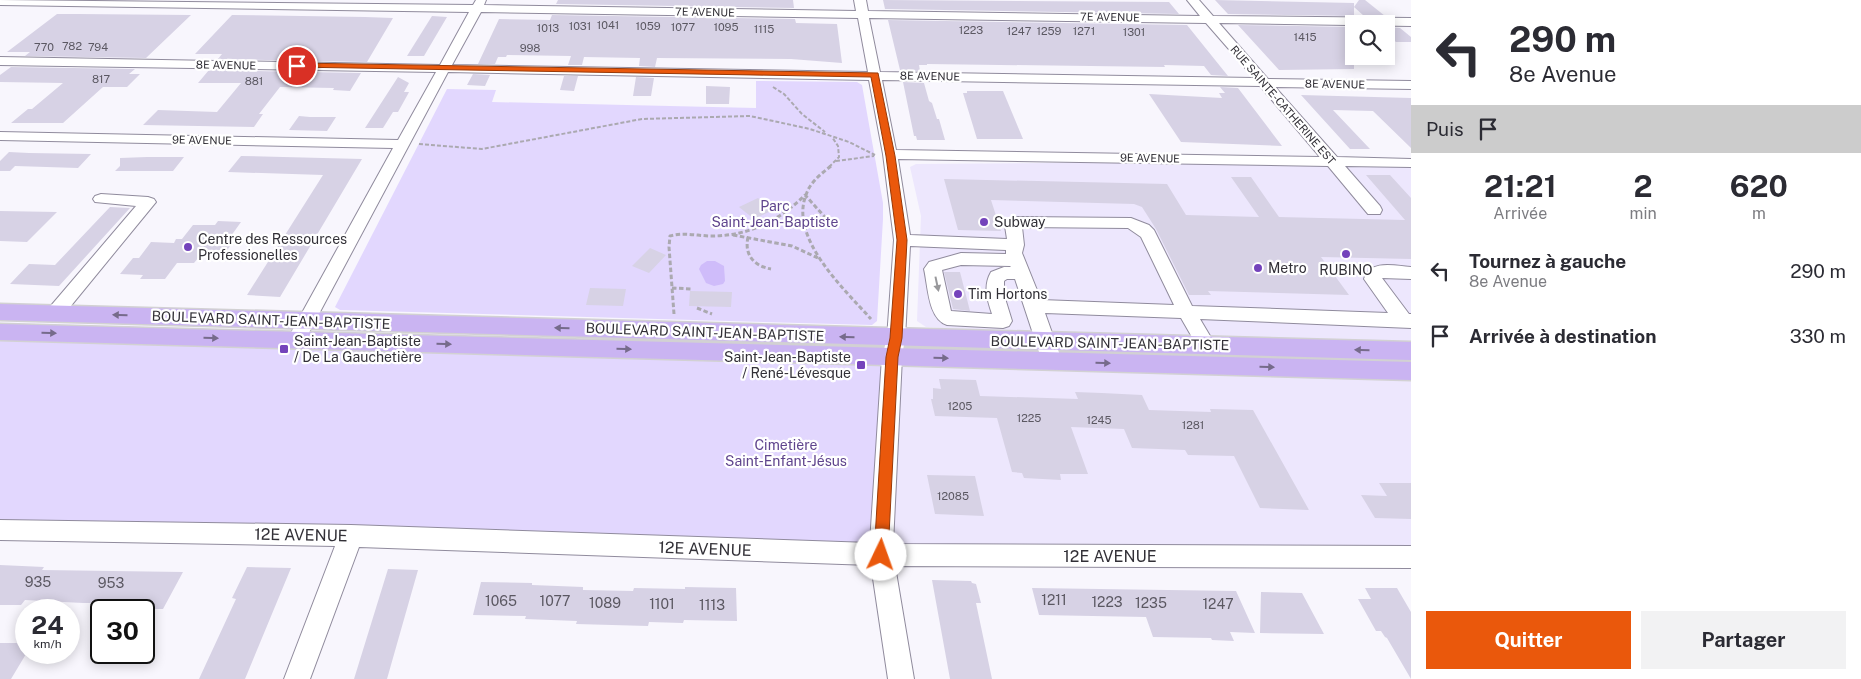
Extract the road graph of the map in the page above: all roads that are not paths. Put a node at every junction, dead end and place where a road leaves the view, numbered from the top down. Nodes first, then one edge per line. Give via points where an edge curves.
1 (1193, 0) edge
2 (0, 2) edge
3 (479, 4) edge
4 (861, 7) edge
5 (1209, 18) junction
6 (1411, 22) edge
7 (0, 61) edge
8 (444, 68) junction
9 (875, 75) junction
10 (1264, 82) junction
11 (1411, 85) edge
12 (0, 136) edge
13 (403, 144) junction
14 (890, 154) junction
15 (1332, 161) junction
16 (1411, 163) edge
17 (101, 200) dead end
18 (1374, 210) dead end
19 (902, 240) junction
20 (1018, 260) junction
21 (1411, 273) edge
22 (1034, 306) junction
23 (0, 312) edge
24 (1186, 312) junction
25 (55, 313) junction
26 (307, 320) junction
27 (1407, 320) edge
28 (0, 332) edge
29 (296, 340) junction
30 (892, 344) junction
31 (1207, 346) junction
32 (1411, 351) edge
33 (1049, 352) junction
34 (1218, 366) junction
35 (1411, 371) edge
36 (0, 530) edge
37 (351, 536) junction
38 (881, 555) junction
39 (1411, 557) edge
40 (297, 679) edge
41 (901, 679) edge

1 - 5 street, RUE SAINTE-CATHERINE EST
2 - 3 street, 7E AVENUE
3 - 4 street, 7E AVENUE
3 - 8 street
4 - 5 street, 7E AVENUE
4 - 9 street
5 - 6 street, 7E AVENUE
5 - 10 street, RUE SAINTE-CATHERINE EST
7 - 8 street, 8E AVENUE
8 - 9 street, 8E AVENUE
8 - 13 street
9 - 10 street, 8E AVENUE
9 - 14 street
10 - 11 street, 8E AVENUE
10 - 15 street, RUE SAINTE-CATHERINE EST
12 - 13 street, 9E AVENUE
13 - 26 street
14 - 15 street, 9E AVENUE
14 - 19 street
15 - 16 street, 9E AVENUE
15 - 18 street, RUE SAINTE-CATHERINE EST
17 - 25 street via 148,202
19 - 20 street
19 - 30 street
20 -> 20 street via 961,259 935,266 942,314 947,318 1003,321 993,284
20 - 22 street
20 - 24 street via 1014,226 1018,222 1131,224 1148,234
21 - 27 street via 1378,271 1373,279
22 - 24 street
22 - 33 street
23 - 25 main road, BOULEVARD SAINT-JEAN-BAPTISTE
24 - 27 street
24 - 31 street
26 -> 25 main road, BOULEVARD SAINT-JEAN-BAPTISTE
26 - 29 street
30 -> 26 main road, BOULEVARD SAINT-JEAN-BAPTISTE via 676,332
28 -> 29 main road, BOULEVARD SAINT-JEAN-BAPTISTE
29 -> 30 main road, BOULEVARD SAINT-JEAN-BAPTISTE
30 - 33 main road, BOULEVARD SAINT-JEAN-BAPTISTE
30 - 38 street
32 -> 31 main road, BOULEVARD SAINT-JEAN-BAPTISTE
31 - 33 main road, BOULEVARD SAINT-JEAN-BAPTISTE
31 - 34 main road
33 -> 34 main road, BOULEVARD SAINT-JEAN-BAPTISTE
34 -> 35 main road, BOULEVARD SAINT-JEAN-BAPTISTE
36 - 37 street, 12E AVENUE
37 - 38 street, 12E AVENUE
37 - 40 street
38 - 39 street, 12E AVENUE
38 - 41 street

